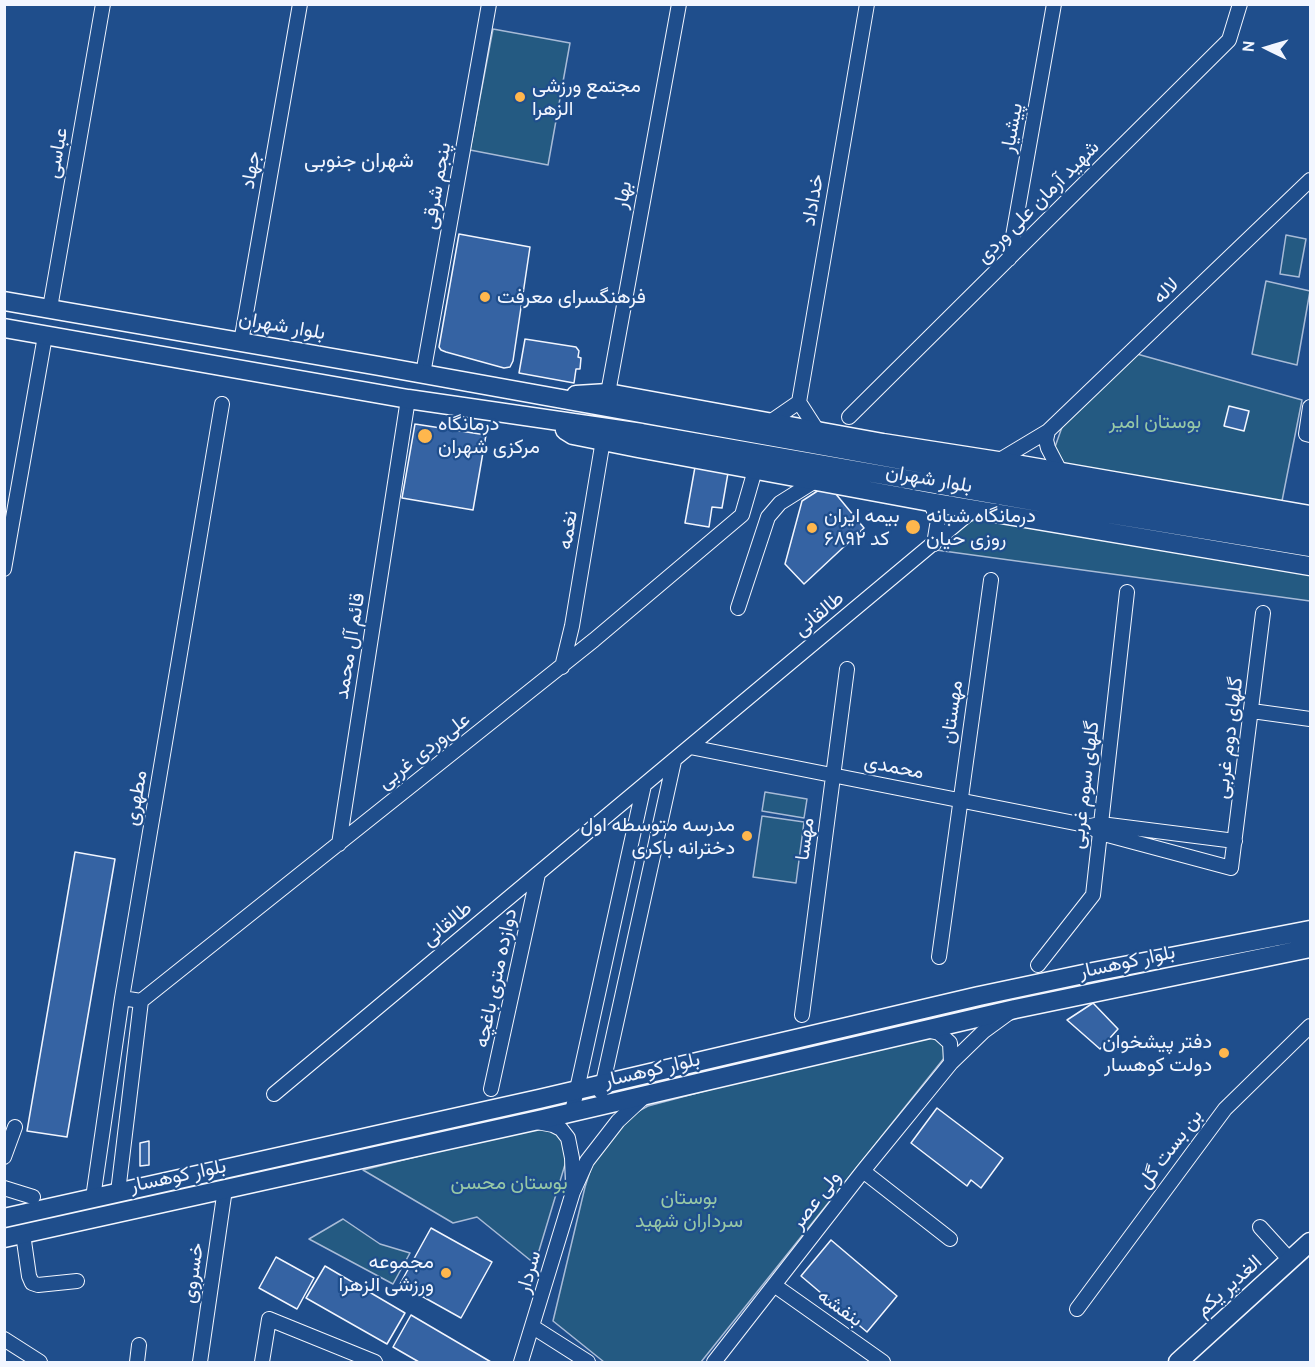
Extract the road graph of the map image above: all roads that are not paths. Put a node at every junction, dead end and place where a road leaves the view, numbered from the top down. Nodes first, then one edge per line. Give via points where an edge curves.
1 (103, 4) edge
2 (300, 4) edge
3 (489, 4) edge
4 (679, 4) edge
5 (867, 4) edge
6 (1054, 4) edge
7 (1240, 4) edge
8 (1311, 180) edge
9 (1009, 259) junction
10 (4, 301) edge
11 (50, 309) junction
12 (4, 328) edge
13 (45, 336) junction
14 (241, 342) junction
15 (423, 374) junction
16 (608, 393) junction
17 (551, 397) junction
18 (408, 399) junction
19 (222, 404) dead end
20 (801, 406) junction
21 (1311, 407) edge
22 (849, 417) dead end
23 (545, 419) junction
24 (770, 422) junction
25 (818, 430) junction
26 (1048, 431) junction
27 (1308, 435) edge
28 (603, 441) junction
29 (998, 461) junction
30 (755, 470) junction
31 (1061, 473) junction
32 (815, 481) junction
33 (930, 502) junction
34 (973, 510) junction
35 (742, 515) junction
36 (1311, 515) edge
37 (764, 528) junction
38 (1311, 530) edge
39 (934, 544) junction
40 (1311, 547) edge
41 (1311, 566) edge
42 (4, 569) edge
43 (991, 580) dead end
44 (1127, 592) dead end
45 (738, 608) dead end
46 (1263, 613) dead end
47 (572, 626) junction
48 (594, 640) junction
49 (561, 667) junction
50 (847, 669) dead end
51 (1252, 711) junction
52 (1311, 719) edge
53 (690, 747) junction
54 (674, 761) junction
55 (833, 775) junction
56 (644, 785) junction
57 (960, 800) junction
58 (1097, 827) junction
59 (1235, 841) junction
60 (339, 844) junction
61 (538, 874) junction
62 (1311, 930) edge
63 (1311, 948) edge
64 (939, 957) dead end
65 (1038, 965) dead end
66 (122, 999) junction
67 (141, 1001) junction
68 (1015, 1009) junction
69 (802, 1015) dead end
70 (1311, 1026) edge
71 (923, 1029) junction
72 (951, 1063) junction
73 (603, 1084) junction
74 (491, 1089) dead end
75 (578, 1090) junction
76 (274, 1094) dead end
77 (648, 1094) junction
78 (597, 1105) junction
79 (572, 1112) junction
80 (532, 1121) junction
81 (15, 1127) dead end
82 (4, 1157) edge
83 (863, 1171) junction
84 (4, 1188) edge
85 (225, 1189) junction
86 (118, 1192) junction
87 (573, 1192) junction
88 (33, 1197) dead end
89 (93, 1198) junction
90 (4, 1218) edge
91 (1260, 1227) dead end
92 (23, 1234) junction
93 (4, 1238) edge
94 (950, 1239) dead end
95 (1311, 1242) edge
96 (1290, 1260) junction
97 (77, 1281) dead end
98 (774, 1285) junction
99 (1077, 1309) dead end
100 (533, 1327) junction
101 (4, 1339) edge
102 (139, 1345) dead end
103 (716, 1361) edge
104 (40, 1362) edge
105 (137, 1362) edge
106 (200, 1362) edge
107 (262, 1362) edge
108 (375, 1362) edge
109 (520, 1362) edge
110 (588, 1362) edge
111 (883, 1362) edge
112 (1178, 1362) edge

1 - 11 street, عباسی
2 - 14 street, جهاد
3 - 15 street, پنجم شرقی
4 - 16 street, بهار
5 - 20 street, خداداد
6 - 9 street, پیشیار
7 - 9 street, شهید آرمان علی وردی via 1229,40
8 - 26 street, لاله
9 - 22 street, شهید آرمان علی وردی
10 - 11 main road, بلوار شهران
11 - 14 main road, بلوار شهران
12 - 13 main road, بلوار شهران
13 - 18 main road, بلوار شهران
13 - 42 street
14 - 15 main road, بلوار شهران
15 - 17 main road, بلوار شهران
16 - 17 main road, بلوار شهران
16 - 24 main road, بلوار شهران
17 - 38 main road, بلوار شهران
18 - 23 main road, بلوار شهران
18 - 60 street, قائم آل محمد
19 - 66 street, مطهری
20 - 24 street
20 - 25 street
21 - 27 street
23 - 28 main road, بلوار شهران via 573,435
23 - 40 main road, بلوار شهران
24 - 25 main road, بلوار شهران
25 - 29 main road, بلوار شهران
26 - 29 street, لاله
26 - 31 street via 1048,448
28 - 30 main road, بلوار شهران
28 - 47 street, نغمه
29 - 31 main road, بلوار شهران
30 - 32 main road, بلوار شهران
30 - 35 street
31 - 36 main road, بلوار شهران
32 - 33 main road, بلوار شهران
32 - 37 street via 774,508
33 - 34 main road, بلوار شهران
33 - 39 street via 938,520
34 - 39 street, طالقانی
34 - 41 main road, بلوار شهران
35 - 37 street
35 - 48 street, علی‌وردی غربی
37 - 45 street
39 - 53 street, طالقانی
43 - 57 street, مهستان
44 - 58 street, گلهای سوم غربی
46 - 51 street, گلهای دوم غربی
47 - 48 street
47 - 49 street, نغمه
48 - 49 street, علی‌وردی غربی
49 - 60 street, علی‌وردی غربی
50 - 55 street, مهسا
51 - 52 street
51 - 59 street, گلهای دوم غربی
53 - 54 street, طالقانی
53 - 55 street, محمدی
54 - 56 street, طالقانی
54 - 73 street
55 - 57 street, محمدی
55 - 69 street, مهسا
56 - 61 street, طالقانی
56 - 75 street
57 - 58 street, محمدی
57 - 64 street, مهستان
58 - 59 street
58 - 59 street, گلهای دوم غربی via 1231,868
58 - 65 street, گلهای سوم غربی via 1093,895
60 - 67 street, علی‌وردی غربی
61 - 74 street, دوازده متری باغچه
61 - 76 street, طالقانی
62 - 73 main road, بلوار کوهسار via 979,996
63 - 68 main road, بلوار کوهسار
66 - 67 street
66 - 89 street, مطهری
67 - 86 street
68 - 71 main road, بلوار کوهسار
68 - 72 street, ولی عصر via 984,1031
70 - 99 street, بن بست گل via 1225,1109
71 - 72 street via 939,1033 950,1043
71 - 77 main road, بلوار کوهسار
72 - 83 street, ولی عصر
73 - 75 main road, بلوار کوهسار
73 - 78 street
75 - 79 street
75 - 86 main road, بلوار کوهسار
77 - 78 main road, بلوار کوهسار
77 - 87 street, سردار via 618,1121 587,1161
78 - 79 main road, بلوار کوهسار
79 - 80 main road, بلوار کوهسار
80 - 85 main road, بلوار کوهسار
80 - 87 street, سردار via 553,1125 568,1138
81 - 82 street
83 - 94 street
83 - 98 street, ولی عصر
84 - 88 street
85 - 92 main road, بلوار کوهسار
85 - 106 street, خسروی
86 - 89 main road, بلوار کوهسار
87 - 100 street, سردار
89 - 90 main road, بلوار کوهسار
91 - 96 street
92 - 93 main road, بلوار کوهسار
92 - 97 street via 32,1283
95 - 96 main road, الغدیر یکم
96 - 112 main road, الغدیر یکم
98 - 103 street, ولی عصر
98 - 111 street, بنفشه
100 - 109 street, سردار
100 - 110 street
101 - 104 street
102 - 105 street
107 - 108 street via 269,1319

